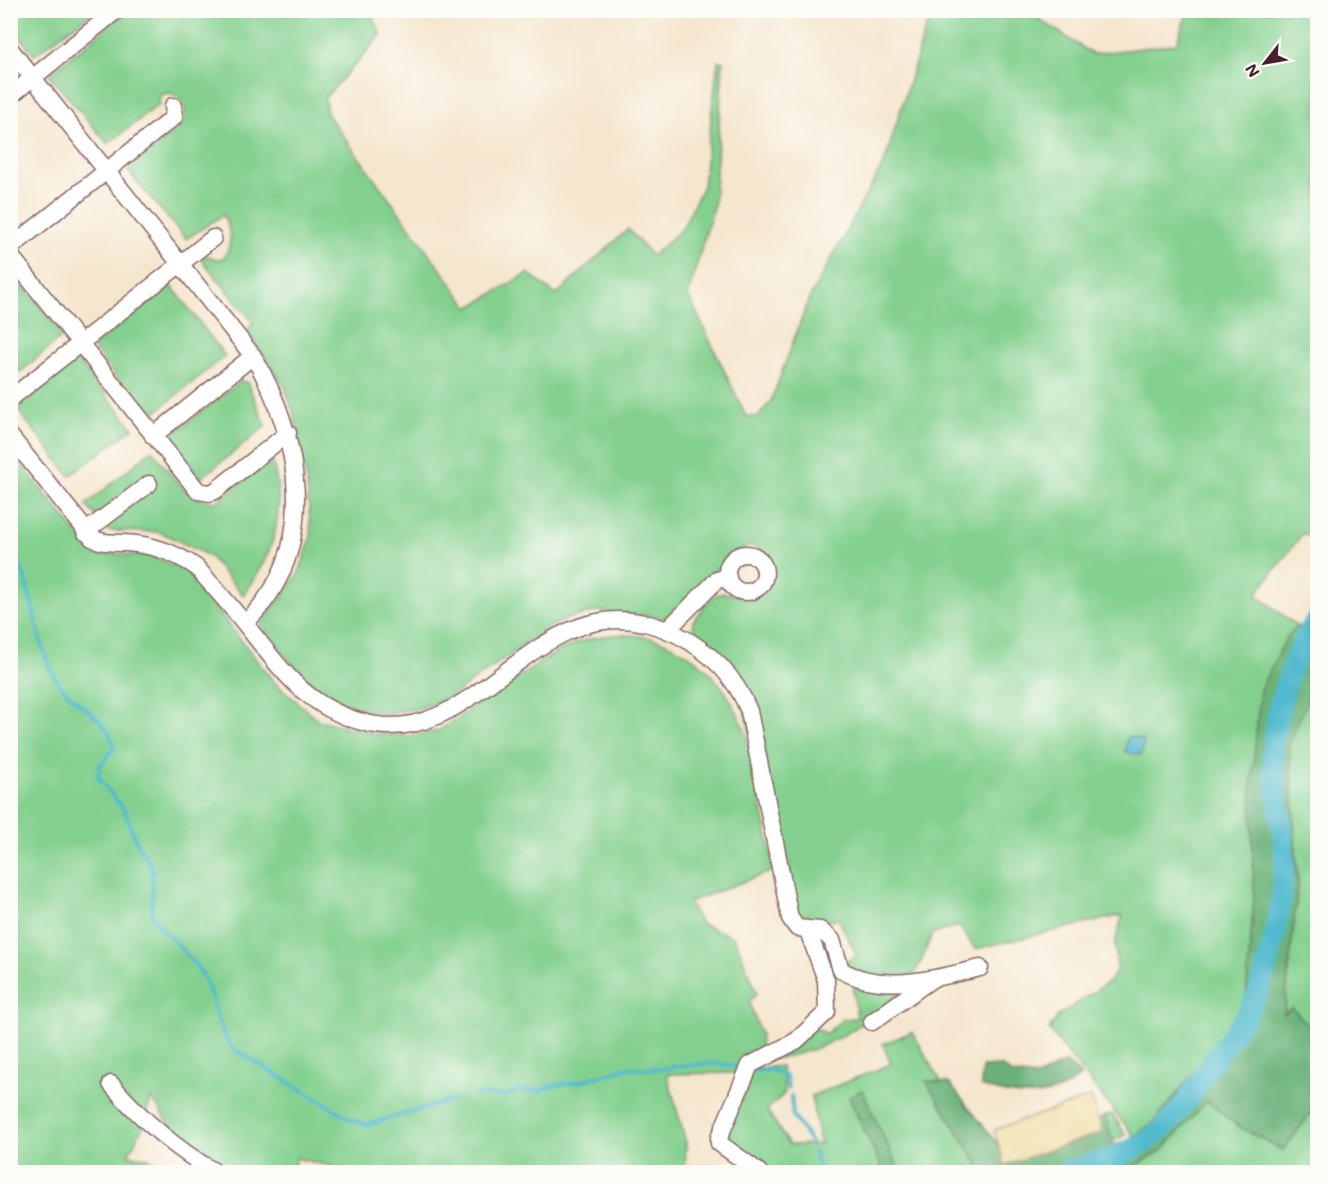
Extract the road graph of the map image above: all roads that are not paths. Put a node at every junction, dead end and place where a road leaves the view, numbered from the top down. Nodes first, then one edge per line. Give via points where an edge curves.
1 (117, 10) edge
2 (10, 49) edge
3 (33, 78) junction
4 (10, 96) edge
5 (173, 106) dead end
6 (107, 171) junction
7 (213, 238) dead end
8 (10, 248) edge
9 (10, 255) edge
10 (179, 264) junction
11 (80, 344) junction
12 (253, 356) junction
13 (10, 399) edge
14 (288, 433) junction
15 (10, 436) edge
16 (153, 436) junction
17 (149, 484) dead end
18 (85, 532) junction
19 (728, 577) dead end
20 (245, 623) junction
21 (667, 630) junction
22 (808, 931) junction
23 (981, 968) dead end
24 (932, 979) junction
25 (872, 1022) dead end
26 (111, 1084) dead end
27 (215, 1173) edge
28 (759, 1173) edge

1 - 3 street
2 - 3 street
3 - 4 street
3 - 6 street
5 - 6 street via 174,117
6 - 8 street
6 - 10 street
7 - 10 street
9 - 11 street
10 - 11 street
10 - 12 street
11 - 13 street
11 - 16 street
12 - 14 street
12 - 16 street
14 - 16 street via 209,493 198,490
14 - 20 street via 297,487 295,534 272,590
15 - 18 street
17 - 18 street
18 - 20 street via 100,542 157,547 180,556 196,567
19 - 21 street via 717,580
20 - 21 street via 294,685 325,708 363,722 399,726 433,718 460,705 548,639 564,632 616,621
21 - 22 street via 711,657 738,687 751,718 790,918 797,928
22 - 24 street via 820,930 832,940 841,970 856,978
22 - 28 street via 826,980 827,1012 796,1041 750,1065 719,1143
23 - 24 street
24 - 25 street
26 - 27 street via 189,1157

